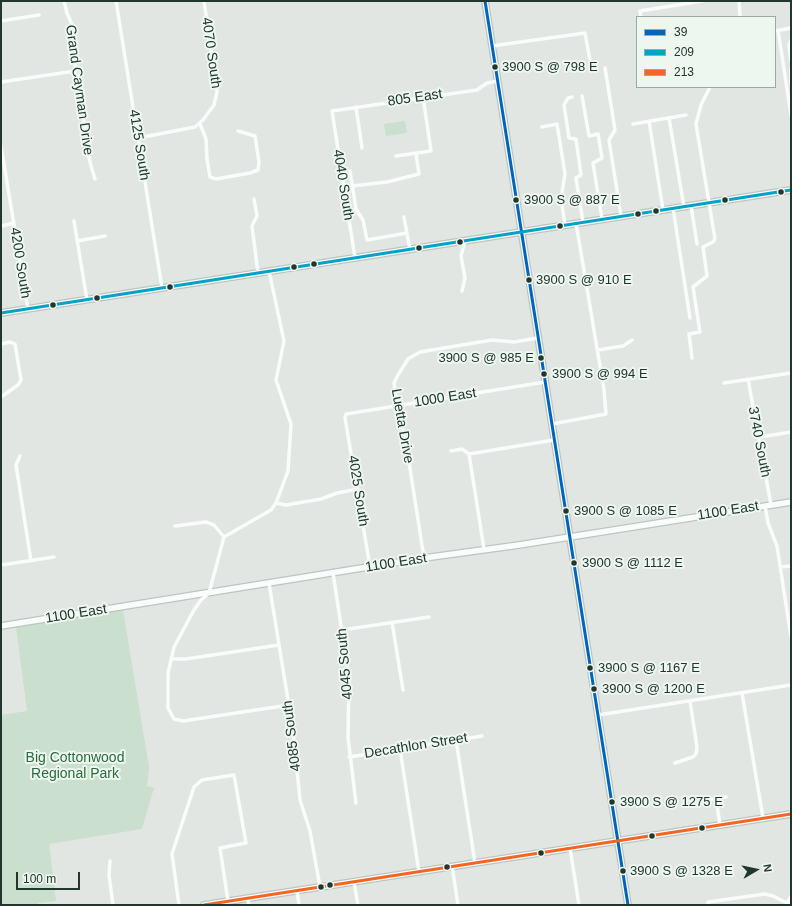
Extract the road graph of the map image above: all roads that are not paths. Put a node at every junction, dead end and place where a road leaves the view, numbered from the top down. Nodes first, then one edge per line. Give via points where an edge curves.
1 (64, 1) edge
2 (116, 1) edge
3 (204, 1) edge
4 (485, 1) edge
5 (702, 1) edge
6 (739, 1) edge
7 (39, 15) dead end
8 (641, 16) edge
9 (740, 16) edge
10 (1, 21) edge
11 (791, 28) edge
12 (776, 31) edge
13 (791, 41) edge
14 (492, 46) junction
15 (791, 61) edge
16 (591, 66) dead end
17 (605, 68) dead end
18 (791, 69) edge
19 (75, 70) junction
20 (1, 82) edge
21 (498, 82) junction
22 (791, 84) edge
23 (709, 88) edge
24 (582, 96) dead end
25 (423, 97) junction
26 (572, 97) dead end
27 (356, 107) junction
28 (332, 111) joint
29 (686, 115) dead end
30 (791, 115) edge
31 (669, 118) junction
32 (649, 121) junction
33 (200, 124) junction
34 (633, 124) dead end
35 (542, 127) dead end
36 (238, 131) dead end
37 (138, 138) junction
38 (1, 146) edge
39 (362, 148) dead end
40 (416, 153) junction
41 (396, 156) dead end
42 (350, 171) dead end
43 (95, 179) dead end
44 (352, 186) junction
45 (344, 187) junction
46 (791, 190) edge
47 (254, 199) dead end
48 (709, 202) junction
49 (691, 205) junction
50 (684, 207) junction
51 (673, 208) junction
52 (663, 210) junction
53 (621, 216) junction
54 (404, 217) dead end
55 (602, 219) junction
56 (74, 221) dead end
57 (583, 222) junction
58 (14, 223) junction
59 (576, 223) junction
60 (565, 225) junction
61 (1, 226) edge
62 (521, 232) junction
63 (407, 233) junction
64 (105, 236) dead end
65 (77, 241) junction
66 (465, 241) junction
67 (697, 244) dead end
68 (410, 250) junction
69 (355, 258) junction
70 (269, 271) junction
71 (258, 273) junction
72 (162, 288) junction
73 (462, 291) dead end
74 (87, 300) junction
75 (28, 309) junction
76 (1, 313) edge
77 (690, 318) dead end
78 (538, 338) junction
79 (632, 340) dead end
80 (1, 344) edge
81 (598, 350) junction
82 (692, 358) dead end
83 (791, 373) edge
84 (748, 379) junction
85 (545, 382) junction
86 (724, 383) dead end
87 (1, 397) edge
88 (397, 406) junction
89 (346, 414) joint
90 (552, 424) junction
91 (791, 432) edge
92 (760, 437) junction
93 (554, 440) junction
94 (451, 451) dead end
95 (469, 454) junction
96 (20, 456) dead end
97 (358, 489) junction
98 (791, 502) edge
99 (276, 503) junction
100 (768, 505) junction
101 (175, 526) dead end
102 (224, 537) junction
103 (570, 537) junction
104 (484, 549) junction
105 (54, 557) dead end
106 (424, 558) junction
107 (31, 561) junction
108 (1, 565) edge
109 (791, 566) edge
110 (370, 567) junction
111 (780, 567) junction
112 (333, 573) junction
113 (269, 583) junction
114 (209, 593) junction
115 (429, 616) dead end
116 (392, 622) junction
117 (1, 626) edge
118 (342, 630) junction
119 (791, 637) edge
120 (279, 645) junction
121 (171, 659) junction
122 (791, 685) edge
123 (403, 690) dead end
124 (742, 693) junction
125 (690, 701) junction
126 (289, 705) junction
127 (598, 715) junction
128 (482, 736) dead end
129 (456, 740) junction
130 (400, 749) junction
131 (349, 757) junction
132 (675, 763) dead end
133 (726, 797) dead end
134 (716, 798) junction
135 (706, 800) dead end
136 (356, 803) dead end
137 (791, 814) edge
138 (763, 818) junction
139 (720, 825) junction
140 (618, 841) junction
141 (570, 848) junction
142 (110, 861) dead end
143 (475, 863) junction
144 (452, 866) junction
145 (419, 872) junction
146 (354, 882) junction
147 (320, 887) junction
148 (297, 890) junction
149 (791, 896) edge
150 (248, 898) junction
151 (228, 901) junction
152 (708, 903) edge
153 (789, 904) edge
154 (113, 905) edge
155 (179, 905) edge
156 (204, 905) edge
157 (249, 905) edge
158 (299, 905) edge
159 (358, 905) edge
160 (458, 905) edge
161 (579, 905) edge
162 (628, 905) edge

1 - 19 street, Grand Cayman Drive via 76,44
2 - 37 street, 4125 South
3 - 33 street, 4070 South via 218,92 214,105
4 - 14 main road
5 - 8 street via 640,11
6 - 9 street
7 - 10 street
11 - 12 street
12 - 30 street
13 - 15 street via 788,45
14 - 16 street via 585,33
14 - 21 main road
17 - 53 street via 615,130 609,140
18 - 22 street
19 - 20 street
19 - 43 street, Grand Cayman Drive via 86,135 90,143 90,166
21 - 25 street, 805 East via 487,83 477,90
21 - 62 main road
23 - 48 street via 700,105 696,124
24 - 55 street via 589,136 598,134 602,158 593,163
25 - 27 street, 805 East
25 - 40 street via 432,151
26 - 57 street via 568,98 564,105 569,138 576,139 581,175 576,178
27 - 28 street, 805 East
27 - 39 street
28 - 45 street, 4040 South
29 - 31 street
31 - 32 street
31 - 50 street
32 - 34 street
32 - 52 street
33 - 36 street via 206,139 210,177 216,179 258,170 254,136
33 - 37 street
35 - 60 street via 557,124 565,174 561,198
37 - 72 street, 4125 South
38 - 58 street, 4200 South
40 - 41 street
40 - 44 street via 420,174
42 - 44 street
44 - 45 street
44 - 63 street via 356,209 363,220 367,240
45 - 69 street, 4040 South
46 - 48 main road
47 - 71 street via 257,216 252,226
48 - 49 main road
48 - 82 street via 716,239 703,247 707,276 693,287 700,332 689,334
49 - 50 main road
49 - 67 street
50 - 51 main road
51 - 52 main road
51 - 77 street
52 - 53 main road
53 - 55 main road
54 - 63 street
55 - 57 main road
56 - 65 street
57 - 59 main road
58 - 61 street
58 - 75 street, 4200 South
59 - 60 main road
59 - 81 street
60 - 62 main road
62 - 66 main road
62 - 78 main road
63 - 68 street
64 - 65 street
65 - 74 street
66 - 68 main road
66 - 73 street via 462,256 465,278
68 - 69 main road
69 - 70 main road
70 - 71 main road
70 - 99 street via 285,344 276,384 290,418 292,431 288,471
71 - 72 main road
72 - 74 main road
74 - 75 main road
75 - 76 main road
78 - 85 main road
78 - 88 street, Luetta Drive via 514,342 487,340 426,350 412,355 403,365 394,383
79 - 81 street via 623,346
80 - 87 street via 15,344 21,380
81 - 90 street via 606,414
83 - 84 street
84 - 86 street
84 - 92 street, 3740 South
85 - 88 street, 1000 East
85 - 90 main road
88 - 89 street, 1000 East
88 - 106 street, Luetta Drive via 406,443
89 - 97 street, 4025 South
90 - 93 main road
91 - 92 street
92 - 100 street, 3740 South
93 - 95 street
93 - 103 main road
94 - 95 street via 462,449
95 - 104 street
96 - 107 street via 16,465
97 - 99 street via 316,500 286,505
97 - 110 street, 4025 South
98 - 100 main road, 1100 East
99 - 102 street via 266,514
100 - 103 main road, 1100 East
100 - 111 street, 3740 South via 768,523
101 - 102 street via 206,522 214,525
102 - 114 street
103 - 104 main road, 1100 East
103 - 127 main road
104 - 106 main road, 1100 East
105 - 107 street
106 - 110 main road, 1100 East
107 - 108 street
109 - 111 street
110 - 112 main road, 1100 East
111 - 119 street, 3740 South
112 - 113 main road, 1100 East
112 - 118 street, 4045 South
113 - 114 main road, 1100 East
113 - 120 street, 4085 South
114 - 117 main road, 1100 East
114 - 121 street via 201,600 183,628
115 - 116 street
116 - 118 street
116 - 123 street
118 - 131 street, 4045 South via 349,690
120 - 121 street
120 - 126 street, 4085 South
121 - 126 street via 167,682 170,714 174,718 183,721
122 - 124 street
124 - 125 street
124 - 138 street
125 - 127 street
125 - 132 street via 696,754
126 - 147 street, 4085 South via 300,800 310,831
127 - 140 main road
128 - 129 street, Decathlon Street
129 - 130 street, Decathlon Street
129 - 143 street
130 - 131 street, Decathlon Street
130 - 145 street
131 - 136 street, 4045 South
133 - 134 street
134 - 135 street
134 - 139 street
137 - 138 main road
138 - 139 main road
139 - 140 main road
140 - 141 main road
140 - 162 main road
141 - 143 main road
141 - 161 street
142 - 154 street
143 - 144 main road
144 - 145 main road
144 - 160 street
145 - 146 main road
146 - 147 main road
146 - 159 street
147 - 148 main road
148 - 150 main road
148 - 158 street
149 - 153 street
150 - 151 main road
150 - 157 street
151 - 155 street via 220,848 246,843 234,775 202,780 194,787 172,854
151 - 156 main road
152 - 153 street via 765,894

